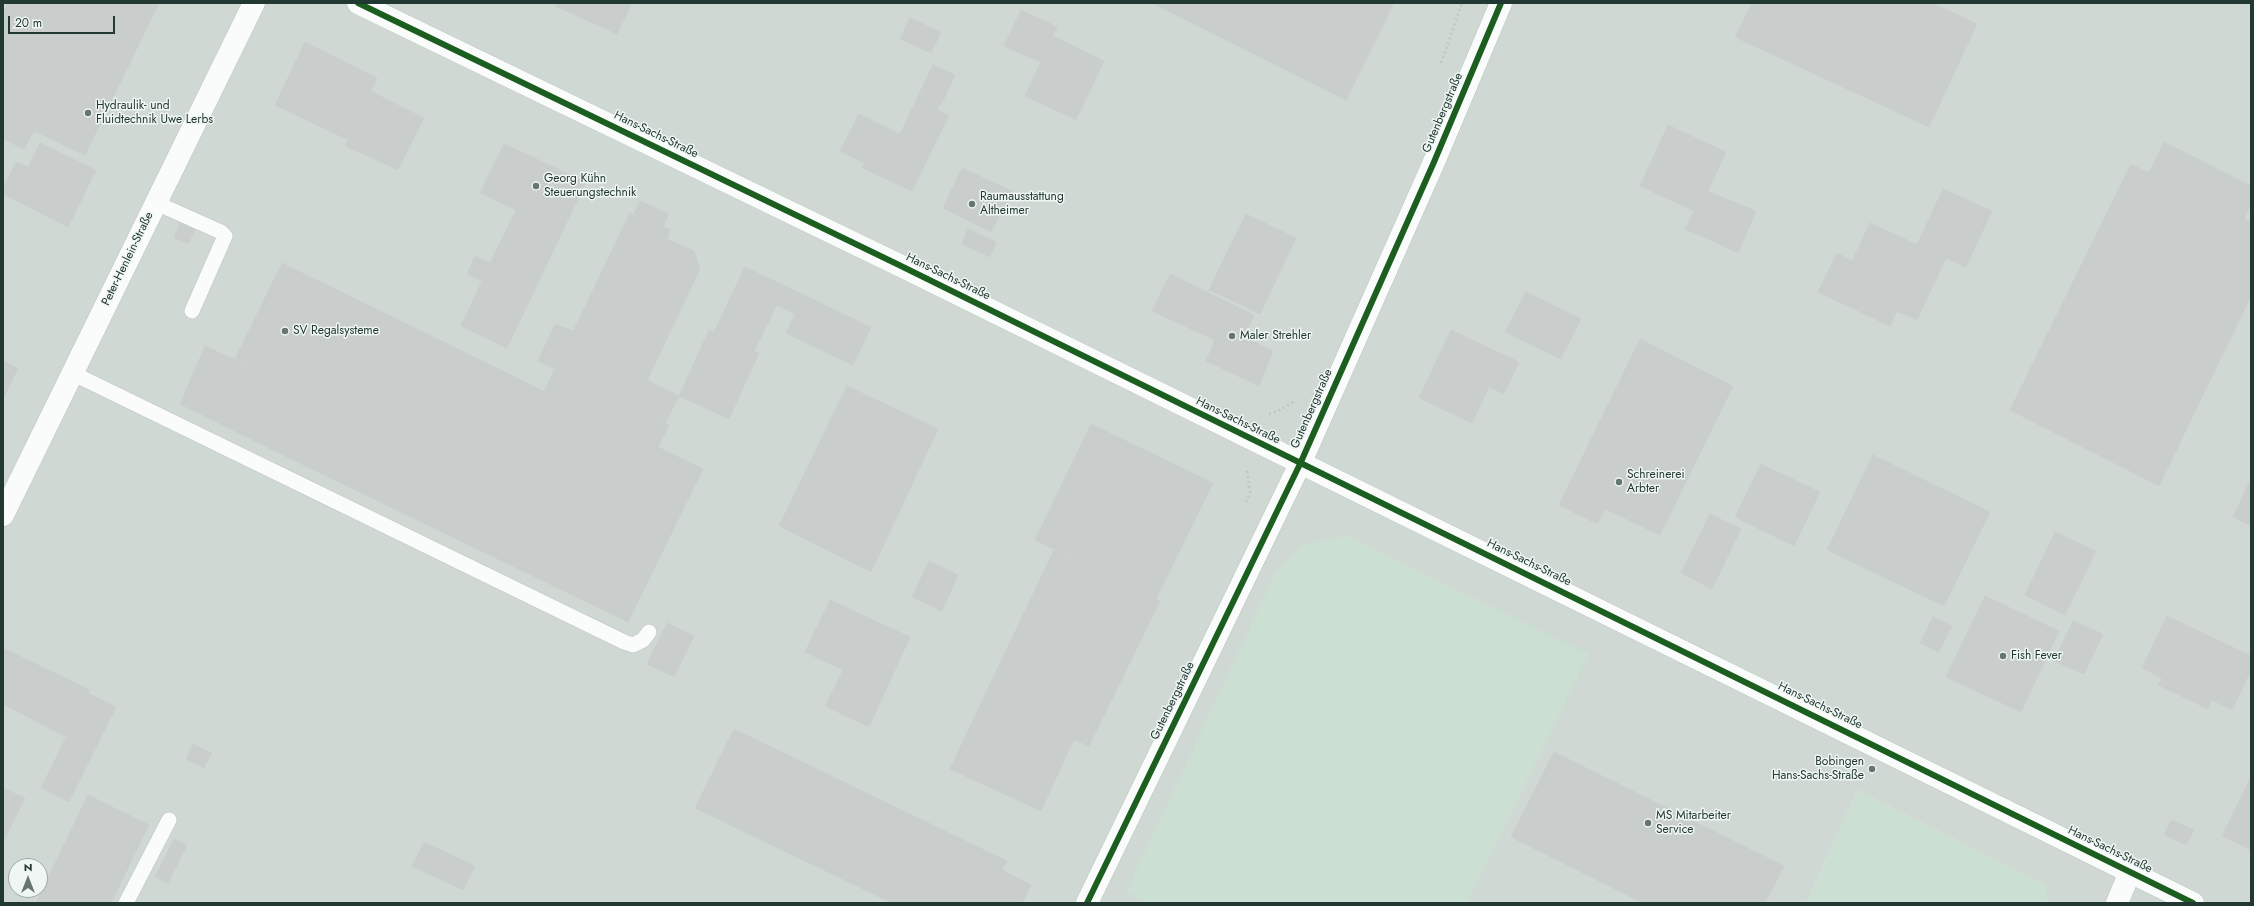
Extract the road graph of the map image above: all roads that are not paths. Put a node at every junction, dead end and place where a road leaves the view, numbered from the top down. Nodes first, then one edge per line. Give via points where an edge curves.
1 (254, 3) edge
2 (358, 3) edge
3 (1501, 3) edge
4 (156, 203) junction
5 (192, 311) dead end
6 (72, 373) junction
7 (1300, 464) junction
8 (3, 515) edge
9 (649, 632) dead end
10 (169, 820) dead end
11 (2130, 872) junction
12 (126, 903) edge
13 (1087, 903) edge
14 (2117, 903) edge
15 (2193, 903) edge

1 - 4 street, Peter-Henlein-Straße
2 - 7 street, Hans-Sachs-Straße via 899,265
3 - 7 street, Gutenbergstraße via 1434,162
4 - 5 lane via 225,236
4 - 6 street, Peter-Henlein-Straße
6 - 8 street, Peter-Henlein-Straße
6 - 9 lane via 624,642 633,645 643,640
7 - 11 street, Hans-Sachs-Straße
7 - 13 street, Gutenbergstraße
10 - 12 lane
11 - 14 street
11 - 15 street, Hans-Sachs-Straße

